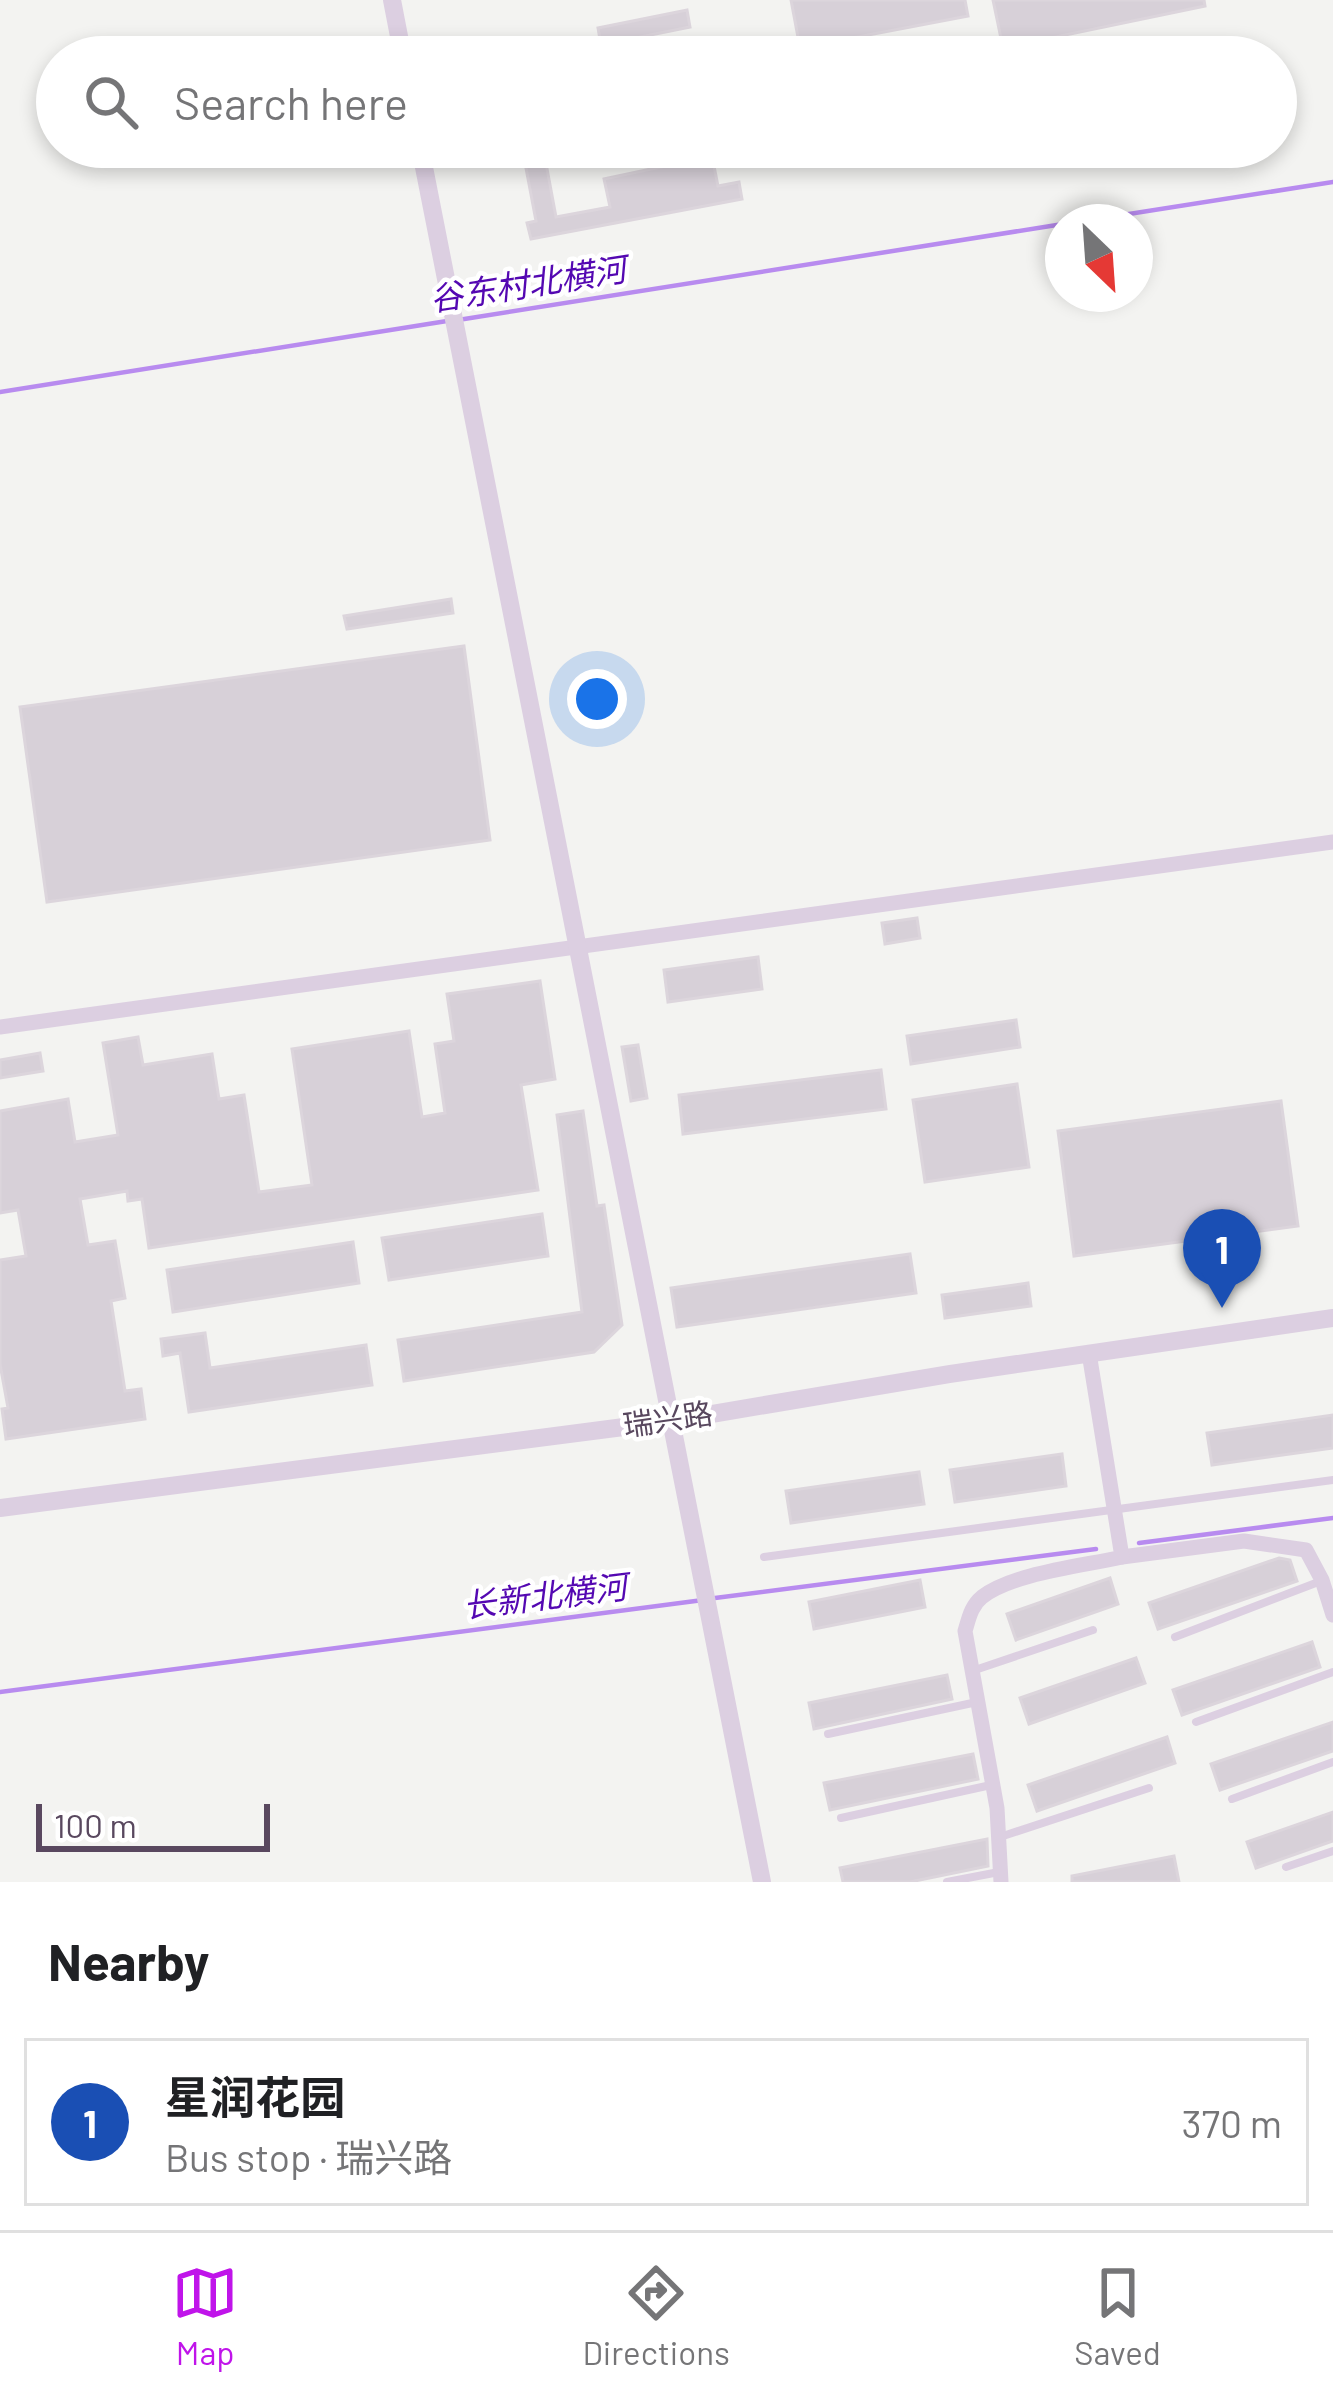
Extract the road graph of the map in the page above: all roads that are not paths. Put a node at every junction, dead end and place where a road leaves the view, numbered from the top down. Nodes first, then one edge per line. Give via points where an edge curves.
1 (392, 0) edge
2 (399, 36) edge
3 (424, 168) edge
4 (1333, 842) edge
5 (576, 946) junction
6 (0, 1027) edge
7 (1333, 1318) edge
8 (1089, 1352) junction
9 (670, 1421) junction
10 (1333, 1480) edge
11 (0, 1508) edge
12 (1113, 1510) junction
13 (764, 1557) dead end
14 (1122, 1557) junction
15 (1322, 1580) junction
16 (1331, 1606) edge
17 (1094, 1630) dead end
18 (1175, 1637) dead end
19 (974, 1670) junction
20 (1333, 1672) edge
21 (979, 1702) junction
22 (1196, 1722) dead end
23 (828, 1733) dead end
24 (1333, 1762) edge
25 (993, 1785) junction
26 (1149, 1788) dead end
27 (1232, 1798) dead end
28 (841, 1818) dead end
29 (998, 1838) junction
30 (1333, 1851) edge
31 (1286, 1867) dead end
32 (1001, 1877) edge
33 (762, 1882) edge
34 (947, 1882) edge

1 - 2 street
3 - 5 street
4 - 5 street
5 - 6 street
5 - 9 street
7 - 8 street, 瑞兴路
8 - 9 street, 瑞兴路
8 - 12 street
9 - 11 street, 瑞兴路
9 - 33 street
10 - 12 lane
12 - 13 lane
12 - 14 street
14 - 15 street via 1279,1543 1306,1550
14 - 19 street via 1010,1583 982,1598 965,1631
15 - 16 street
15 - 18 lane
17 - 19 lane
19 - 21 street
20 - 22 lane
21 - 23 lane
21 - 25 street
24 - 27 lane
25 - 28 lane
25 - 29 street
26 - 29 lane
29 - 32 street
30 - 31 lane
32 - 34 lane

